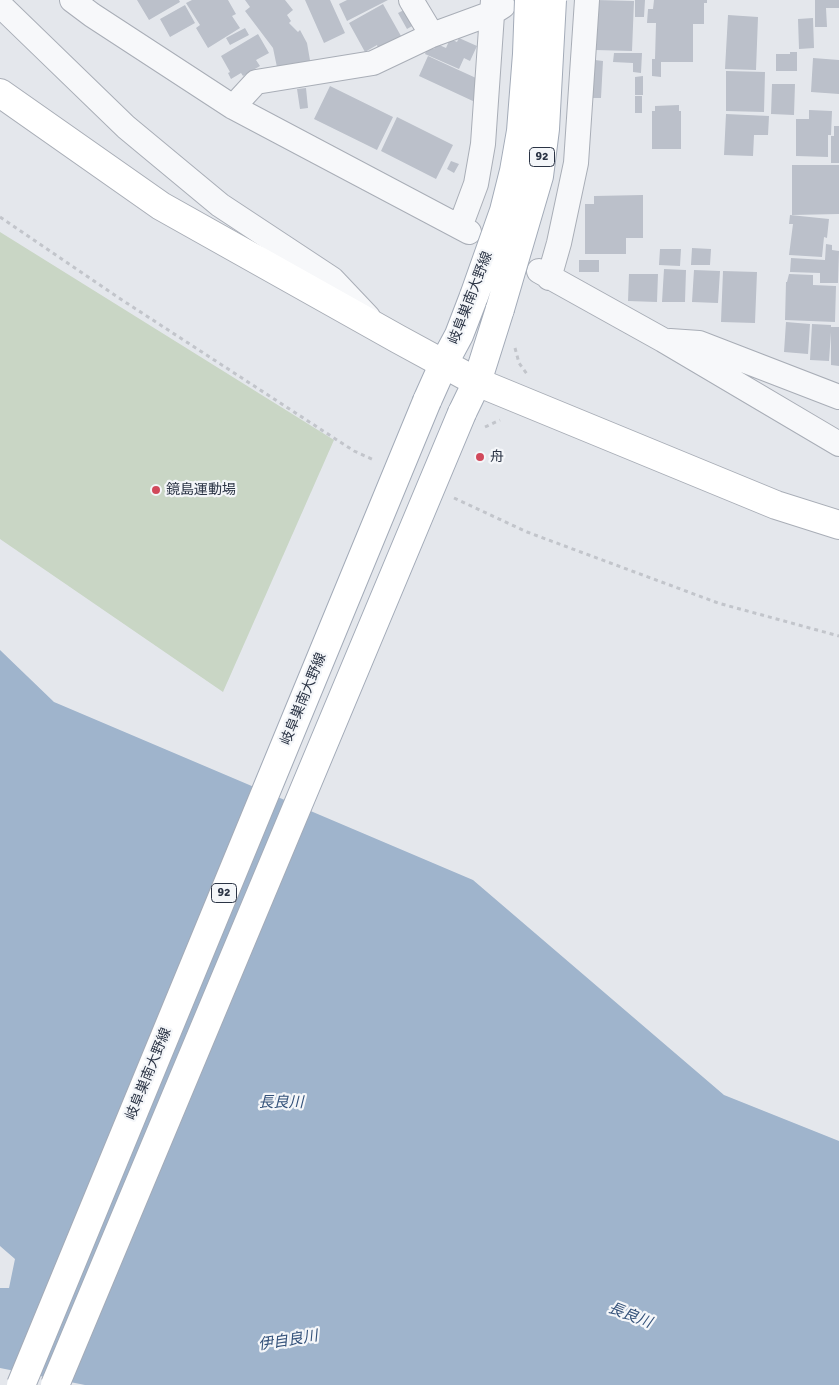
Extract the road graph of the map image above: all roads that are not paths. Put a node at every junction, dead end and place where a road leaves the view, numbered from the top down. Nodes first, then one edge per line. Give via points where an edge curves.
1 (72, 0) edge
2 (411, 0) edge
3 (552, 0) edge
4 (587, 0) edge
5 (505, 4) edge
6 (0, 5) edge
7 (99, 8) edge
8 (432, 36) junction
9 (0, 93) edge
10 (233, 107) junction
11 (376, 326) junction
12 (663, 340) junction
13 (444, 363) junction
14 (478, 382) junction
15 (839, 397) edge
16 (839, 444) edge
17 (839, 525) edge
18 (21, 1385) edge
19 (55, 1385) edge

1 - 7 street
2 - 8 street
3 - 14 main road, 岐阜巣南大野線 / 92, bridge via 545,129 539,176
4 - 12 street via 576,163 559,243 544,275
5 - 8 street
5 - 10 street via 476,184 464,230
5 - 13 main road, 岐阜巣南大野線 / 92, bridge via 527,54 521,131 504,211 460,335
6 - 11 street via 126,127 220,205 332,279
7 - 10 street
8 - 10 street via 372,64 256,82
9 - 11 main road via 161,206
11 - 13 main road
12 - 15 street via 699,343
12 - 16 street
13 - 14 main road
13 - 18 main road, 岐阜巣南大野線 / 92, bridge
14 - 17 main road via 776,505
14 - 19 main road, 岐阜巣南大野線 / 92, bridge via 462,413

